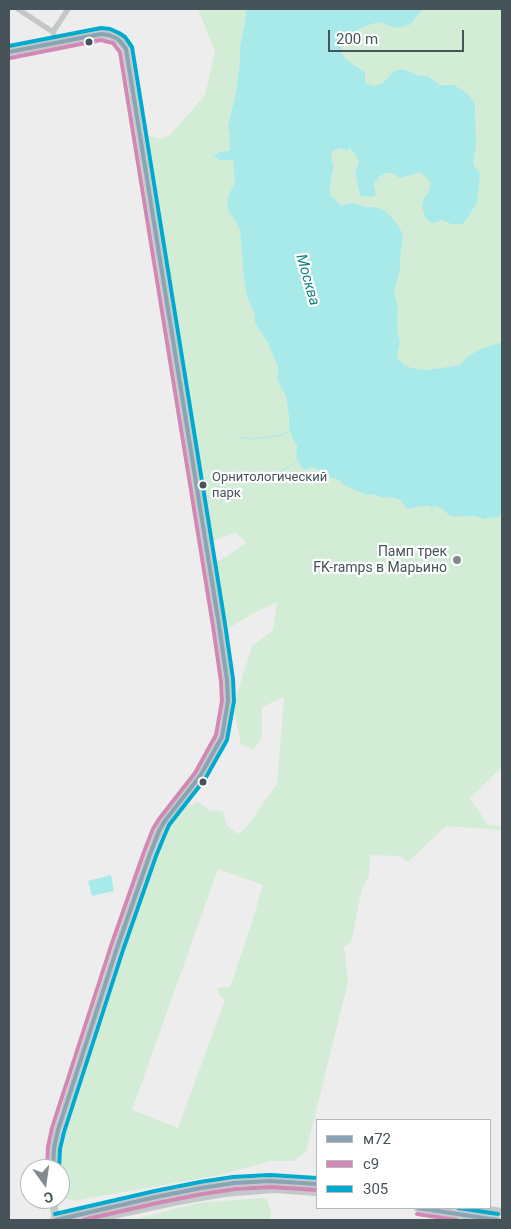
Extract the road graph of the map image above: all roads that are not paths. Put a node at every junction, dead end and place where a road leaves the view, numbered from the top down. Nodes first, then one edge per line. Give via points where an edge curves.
1 (18, 9) edge
2 (68, 9) edge
3 (53, 32) junction
4 (57, 43) junction
5 (9, 52) edge
6 (53, 1159) edge
7 (316, 1184) edge
8 (316, 1192) edge
9 (425, 1209) edge
10 (480, 1209) edge
11 (502, 1212) edge
12 (56, 1220) edge
13 (90, 1220) edge
14 (497, 1220) edge

1 - 3 street
2 - 3 street
3 - 4 street
4 - 5 main road
4 - 6 main road via 109,35 120,41 128,55 219,625 228,701 218,746 200,776 161,827 150,854 58,1130
7 - 12 main road via 234,1183
8 - 13 main road via 224,1193
9 - 14 main road
10 - 11 main road

